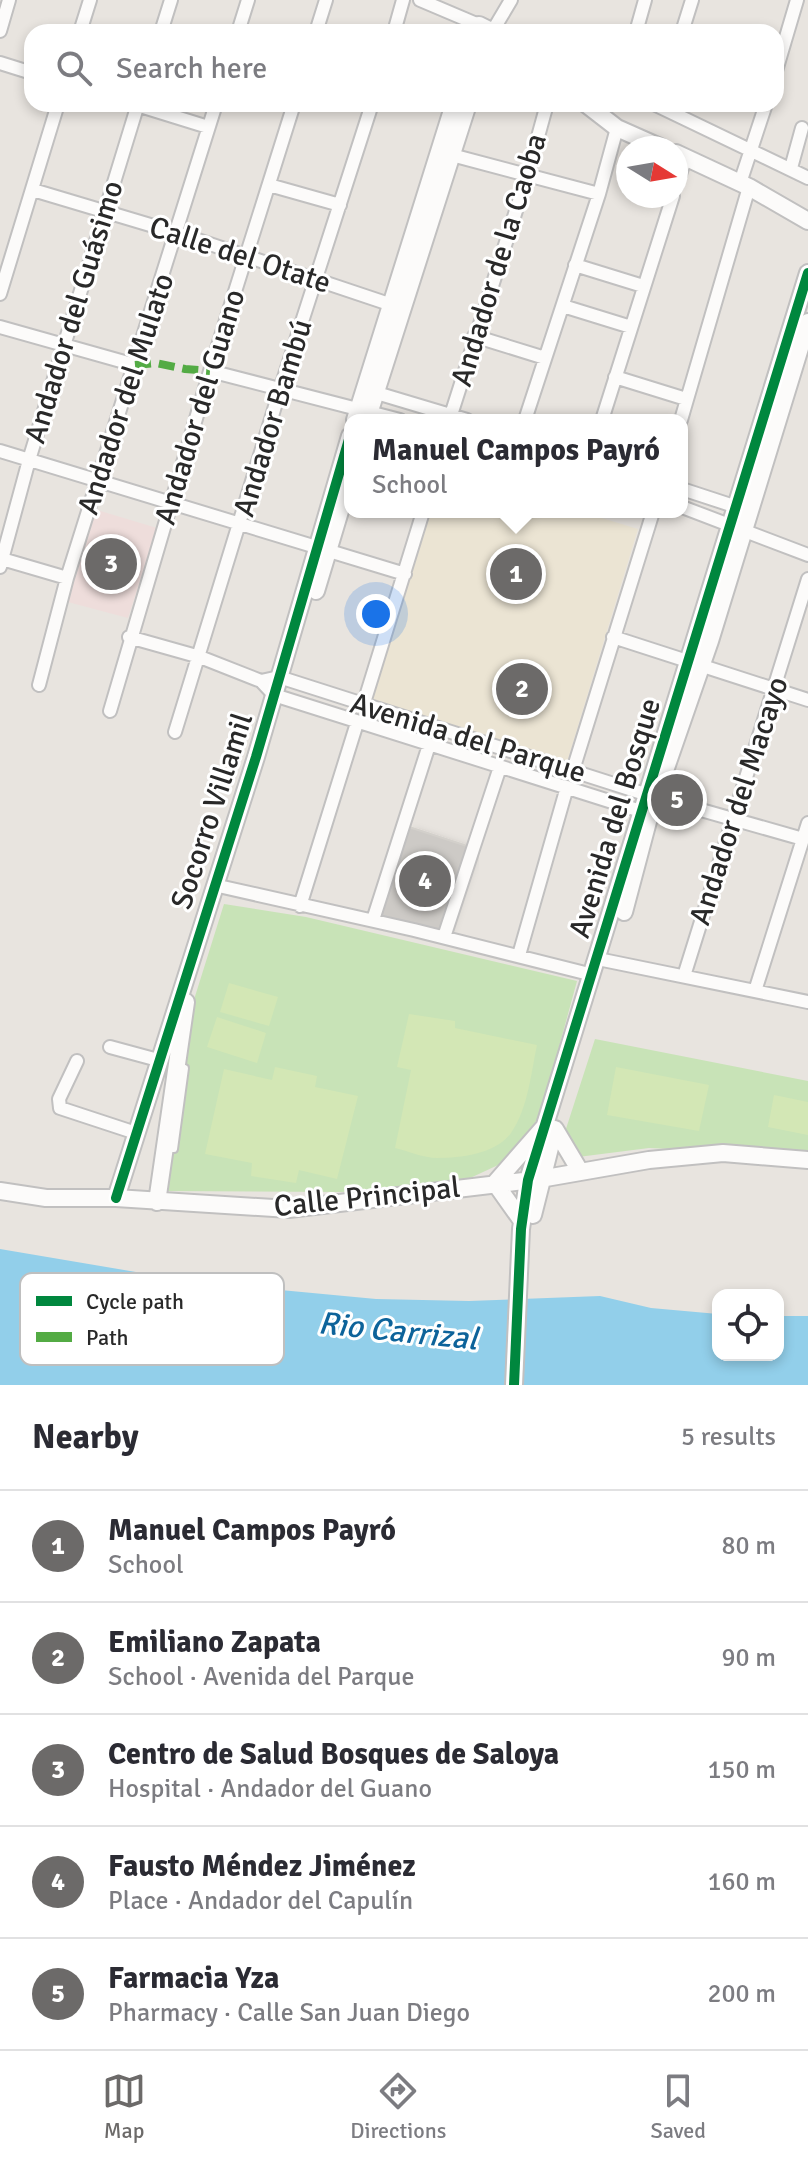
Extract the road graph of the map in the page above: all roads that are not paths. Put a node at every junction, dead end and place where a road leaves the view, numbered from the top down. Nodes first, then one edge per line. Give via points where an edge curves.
1 (9, 0) edge
2 (90, 0) edge
3 (171, 0) edge
4 (248, 0) edge
5 (326, 0) edge
6 (403, 0) edge
7 (420, 0) edge
8 (511, 0) edge
9 (645, 0) edge
10 (692, 0) edge
11 (797, 0) edge
12 (82, 24) edge
13 (164, 24) edge
14 (240, 24) edge
15 (318, 24) edge
16 (396, 24) edge
17 (474, 24) edge
18 (492, 24) edge
19 (638, 24) edge
20 (684, 24) edge
21 (0, 31) edge
22 (784, 44) edge
23 (0, 63) edge
24 (24, 70) edge
25 (56, 112) edge
26 (136, 112) edge
27 (162, 112) edge
28 (213, 112) edge
29 (292, 112) edge
30 (369, 112) edge
31 (453, 112) edge
32 (464, 112) edge
33 (545, 112) edge
34 (596, 112) edge
35 (673, 112) edge
36 (764, 112) edge
37 (208, 127) junction
38 (617, 128) junction
39 (802, 128) dead end
40 (635, 136) edge
41 (752, 150) junction
42 (445, 153) junction
43 (688, 158) edge
44 (791, 168) junction
45 (528, 173) junction
46 (808, 178) edge
47 (269, 185) junction
48 (744, 185) junction
49 (33, 190) junction
50 (599, 194) junction
51 (340, 205) junction
52 (669, 208) edge
53 (105, 213) junction
54 (808, 221) edge
55 (177, 233) junction
56 (247, 257) junction
57 (575, 265) junction
58 (808, 273) edge
59 (316, 279) junction
60 (643, 286) junction
61 (0, 294) edge
62 (396, 306) junction
63 (563, 306) junction
64 (808, 322) edge
65 (0, 327) edge
66 (631, 327) junction
67 (474, 336) junction
68 (65, 346) junction
69 (545, 358) junction
70 (135, 365) junction
71 (210, 371) junction
72 (615, 377) junction
73 (280, 390) junction
74 (370, 391) junction
75 (777, 394) junction
76 (686, 399) junction
77 (359, 414) edge
78 (362, 414) edge
79 (448, 414) edge
80 (451, 414) edge
81 (527, 414) edge
82 (604, 414) edge
83 (682, 414) edge
84 (0, 451) edge
85 (29, 460) junction
86 (344, 461) edge
87 (98, 480) junction
88 (688, 491) edge
89 (344, 494) edge
90 (170, 502) junction
91 (742, 508) junction
92 (688, 509) edge
93 (421, 518) edge
94 (651, 518) edge
95 (241, 524) junction
96 (736, 526) junction
97 (323, 549) junction
98 (808, 555) edge
99 (1, 563) edge
100 (405, 574) junction
101 (67, 578) junction
102 (808, 579) edge
103 (129, 637) junction
104 (613, 637) junction
105 (200, 657) junction
106 (696, 662) junction
107 (283, 679) junction
108 (261, 681) junction
109 (39, 685) dead end
110 (775, 688) junction
111 (278, 696) junction
112 (808, 700) edge
113 (363, 706) junction
114 (110, 711) dead end
115 (357, 723) junction
116 (175, 732) dead end
117 (429, 745) junction
118 (500, 767) junction
119 (573, 770) junction
120 (567, 787) junction
121 (651, 796) junction
122 (645, 813) junction
123 (734, 819) junction
124 (808, 823) edge
125 (803, 839) junction
126 (219, 887) junction
127 (300, 906) junction
128 (373, 920) junction
129 (444, 937) junction
130 (519, 955) junction
131 (599, 965) junction
132 (684, 976) junction
133 (755, 991) junction
134 (808, 1002) edge
135 (110, 1047) dead end
136 (158, 1060) junction
137 (77, 1061) dead end
138 (550, 1128) junction
139 (136, 1133) junction
140 (808, 1160) edge
141 (580, 1171) junction
142 (534, 1179) junction
143 (495, 1183) junction
144 (0, 1191) edge
145 (116, 1198) junction
146 (157, 1202) junction
147 (524, 1227) junction
148 (514, 1385) edge
149 (524, 1385) edge

1 - 21 street
2 - 12 street
3 - 13 street
4 - 14 street
5 - 15 street
6 - 16 street
7 - 17 street
8 - 18 street
9 - 19 street
10 - 20 street
11 - 22 street
23 - 24 street
25 - 49 street
26 - 53 street, Andador del Guásimo
27 - 37 street
28 - 37 street, Andador del Mulato
29 - 47 street, Andador del Guano
30 - 51 street, Andador Bambú
31 - 42 street
32 - 42 street
33 - 45 street, Andador de la Caoba
34 - 38 street
35 - 41 street
36 - 41 street
37 - 55 street, Andador del Mulato
38 - 40 street
38 - 50 street
39 - 44 street
41 - 44 street
41 - 48 street
42 - 45 street
42 - 62 street
43 - 48 street
44 - 46 street
45 - 50 street
45 - 67 street, Andador de la Caoba
47 - 51 street
47 - 56 street, Andador del Guano
48 - 54 street
48 - 76 street
49 - 53 street, Calle del Otate
49 - 61 street
50 - 57 street
51 - 59 street, Andador Bambú
52 - 60 street
53 - 55 street, Calle del Otate
53 - 68 street, Andador del Guásimo
55 - 56 street, Calle del Otate
55 - 70 street, Andador del Mulato
56 - 59 street, Calle del Otate
56 - 71 street, Andador del Guano
57 - 60 street
57 - 63 street
58 - 75 street, Avenida del Bosque
59 - 62 street, Calle del Otate
59 - 73 street, Andador Bambú
60 - 66 street
62 - 74 street
63 - 66 street
63 - 69 street
64 - 75 street, Avenida del Bosque
65 - 68 street
66 - 72 street
67 - 69 street
67 - 80 street, Andador de la Caoba
68 - 70 street
68 - 85 street, Andador del Guásimo
69 - 81 street
70 - 87 street, Andador del Mulato
71 - 73 street
71 - 90 street, Andador del Guano
72 - 76 street
72 - 82 street
73 - 77 street
73 - 95 street, Andador Bambú
74 - 78 street
74 - 79 street
75 - 91 street, Avenida del Bosque
76 - 83 street
84 - 85 street
85 - 87 street
85 - 99 street, Andador del Guásimo
86 - 97 street, Socorro Villamil
87 - 90 street
87 - 101 street, Andador del Mulato
88 - 91 street
89 - 97 street, Socorro Villamil
90 - 95 street
90 - 103 street, Andador del Guano
91 - 96 street, Avenida del Bosque
92 - 96 street
93 - 100 street
94 - 104 street
95 - 97 street
95 - 105 street, Andador Bambú
96 - 98 street
96 - 106 street, Avenida del Bosque
97 - 100 street
97 - 107 street, Socorro Villamil
99 - 101 street
100 - 113 street
101 - 109 street, Andador del Mulato
102 - 110 street, Andador del Macayo
103 - 105 street
103 - 114 street, Andador del Guano
104 - 106 street
104 - 119 street
105 - 108 street
105 - 116 street, Andador Bambú
106 - 110 street
106 - 121 street, Avenida del Bosque
107 - 108 street
107 - 111 street, Socorro Villamil
107 - 113 street, Avenida del Parque
108 - 111 street
110 - 112 street
110 - 123 street, Andador del Macayo
111 - 115 street, Avenida del Parque
111 - 126 street, Socorro Villamil
113 - 119 street, Avenida del Parque
115 - 117 street, Avenida del Parque
115 - 127 street
117 - 118 street, Avenida del Parque
117 - 128 street
118 - 120 street, Avenida del Parque
118 - 129 street
119 - 121 street, Avenida del Parque
120 - 122 street, Avenida del Parque
120 - 130 street
121 - 122 street, Avenida del Bosque
121 - 123 street, Avenida del Parque
122 - 131 street, Avenida del Bosque via 635,876
123 - 125 street, Avenida del Parque
123 - 132 street, Andador del Macayo
124 - 125 street
125 - 133 street
126 - 127 street
126 - 136 street, Socorro Villamil
126 - 146 street, Socorro Villamil via 184,1010
127 - 128 street
128 - 129 street
129 - 130 street
130 - 131 street
131 - 132 street
131 - 138 street, Avenida del Bosque
132 - 133 street
133 - 134 street
135 - 136 street
136 - 139 street, Socorro Villamil
137 - 139 street via 59,1099 60,1108
138 - 141 street
138 - 142 street, Avenida del Bosque
138 - 143 street
139 - 145 street, Socorro Villamil
140 - 141 street, Calle Principal via 723,1153
141 - 142 street, Calle Principal
142 - 143 street, Calle Principal
142 - 147 street, Avenida del Bosque
143 - 146 street, Calle Principal via 289,1209
143 - 147 street
144 - 145 street, Calle Principal via 46,1198
145 - 146 street, Calle Principal
147 - 148 street, Avenida del Bosque
147 - 149 street, Avenida del Bosque

